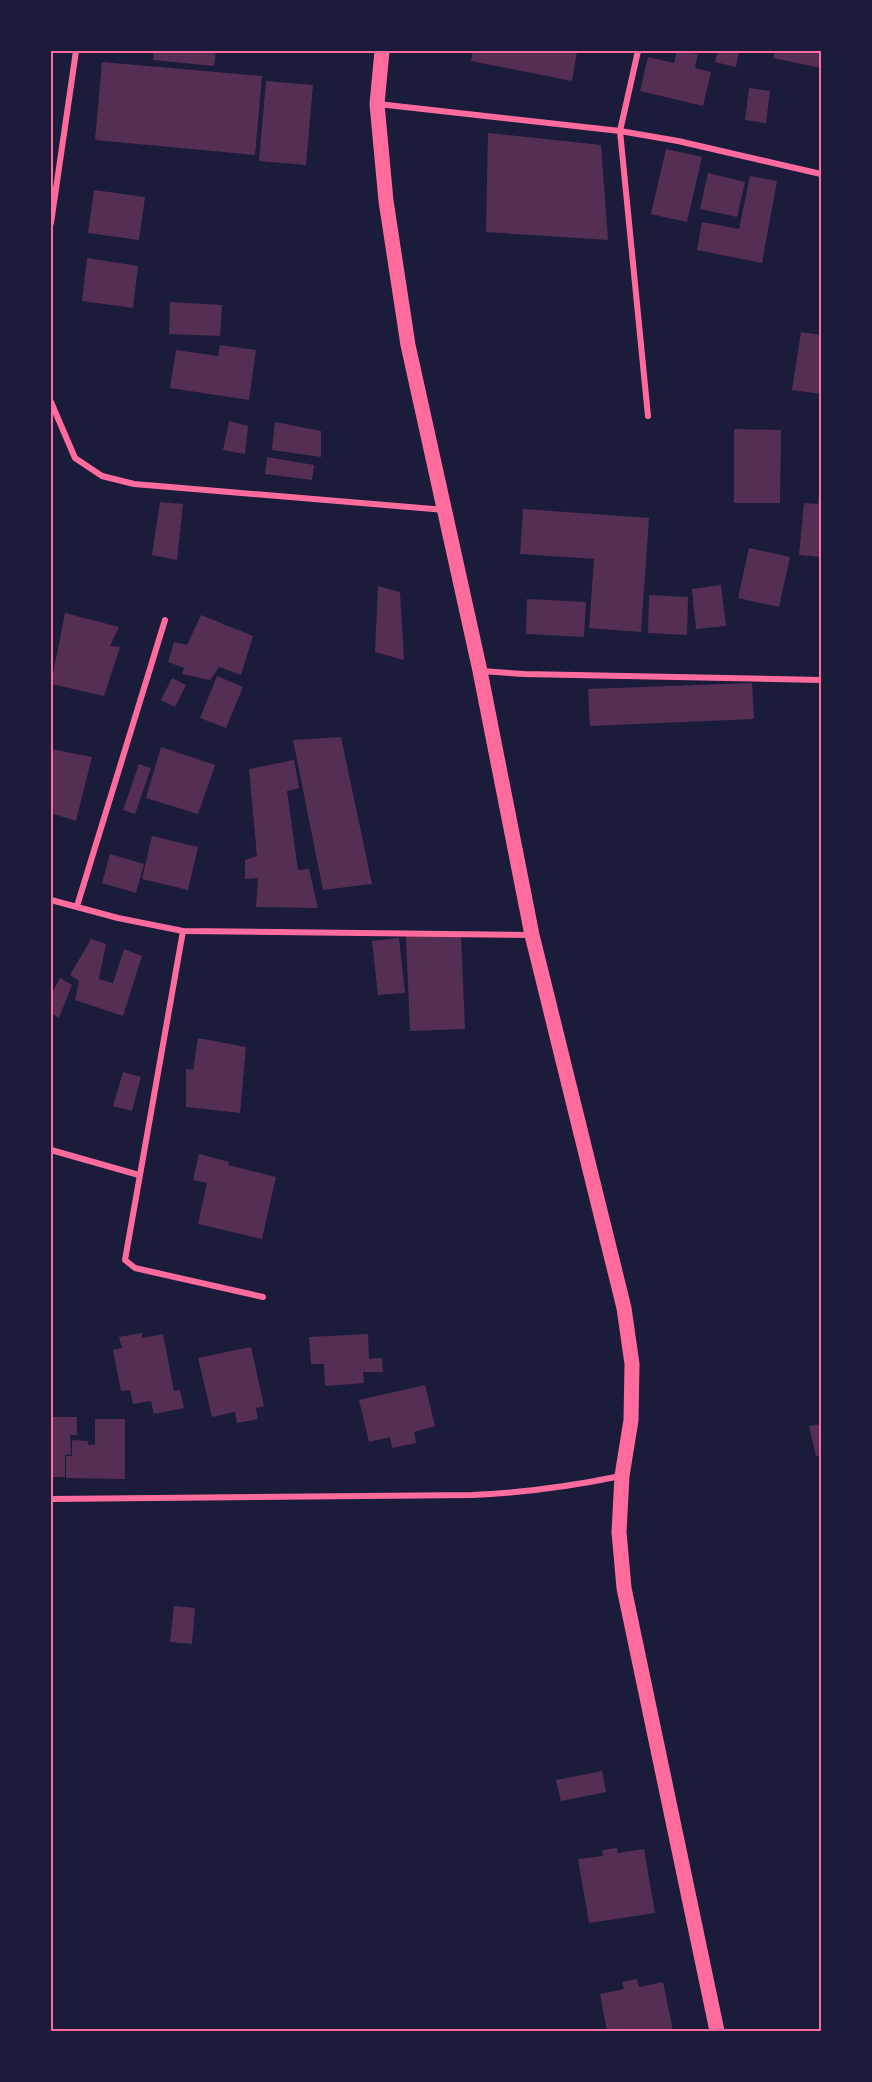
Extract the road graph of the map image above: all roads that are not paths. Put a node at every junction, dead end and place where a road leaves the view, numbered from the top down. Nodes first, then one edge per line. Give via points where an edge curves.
1 (76, 51) edge
2 (382, 51) edge
3 (638, 51) edge
4 (377, 104) junction
5 (620, 131) junction
6 (821, 174) edge
7 (51, 223) edge
8 (51, 402) edge
9 (648, 416) dead end
10 (445, 510) junction
11 (165, 620) dead end
12 (480, 671) junction
13 (821, 680) edge
14 (51, 900) edge
15 (76, 906) junction
16 (183, 931) junction
17 (532, 934) junction
18 (51, 1150) edge
19 (139, 1175) junction
20 (263, 1297) dead end
21 (622, 1476) junction
22 (51, 1499) edge
23 (717, 2031) edge

1 - 7 street
2 - 4 main road
3 - 5 street
4 - 5 street
4 - 10 main road via 386,201 408,345
5 - 6 street
5 - 9 street
8 - 10 street via 75,458 102,476 134,484
10 - 12 main road
11 - 15 street
12 - 13 street
12 - 17 main road
14 - 15 street
15 - 16 street
16 - 17 street
16 - 19 street
17 - 21 main road via 624,1308 632,1386
18 - 19 street
19 - 20 street via 125,1260 135,1268
21 - 22 street via 502,1494
21 - 23 main road via 619,1532 624,1588

